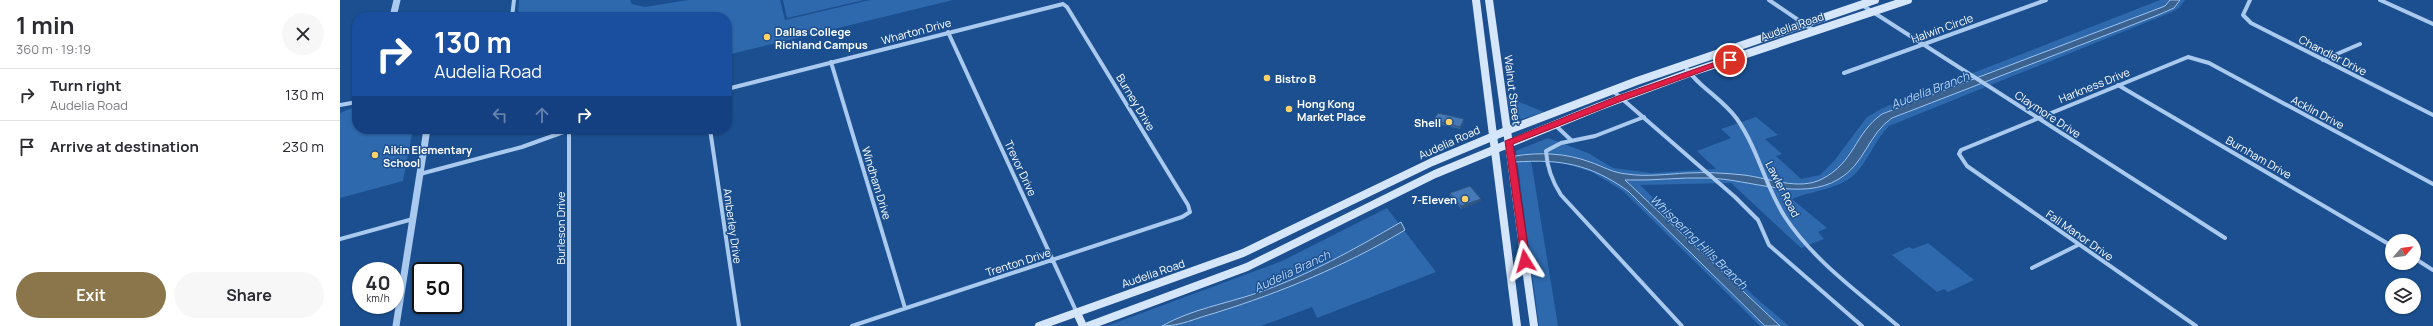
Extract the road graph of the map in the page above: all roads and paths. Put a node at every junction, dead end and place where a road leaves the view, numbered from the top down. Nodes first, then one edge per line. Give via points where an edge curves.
1 (397, 0) edge
2 (514, 0) edge
3 (1476, 0) edge
4 (1489, 0) edge
5 (1769, 0) edge
6 (1875, 0) edge
7 (1908, 0) edge
8 (2046, 0) edge
9 (2250, 0) edge
10 (2380, 0) edge
11 (1063, 4) joint
12 (1861, 5) junction
13 (394, 12) edge
14 (513, 12) edge
15 (1873, 12) junction
16 (1804, 24) junction
17 (2433, 24) edge
18 (1815, 31) junction
19 (948, 32) junction
20 (1923, 44) junction
21 (2360, 44) dead end
22 (2194, 58) joint
23 (2322, 60) junction
24 (831, 62) junction
25 (1684, 65) junction
26 (1689, 73) junction
27 (1844, 73) dead end
28 (2118, 85) junction
29 (732, 88) edge
30 (1612, 90) junction
31 (1621, 98) junction
32 (352, 103) edge
33 (340, 105) edge
34 (2433, 115) edge
35 (1645, 118) junction
36 (2037, 118) junction
37 (1554, 124) junction
38 (1506, 131) junction
39 (426, 134) edge
40 (557, 134) edge
41 (571, 134) edge
42 (711, 134) edge
43 (1493, 136) junction
44 (1572, 140) junction
45 (1508, 143) junction
46 (1496, 148) junction
47 (1959, 154) joint
48 (420, 174) junction
49 (2433, 184) edge
50 (1190, 212) joint
51 (413, 219) junction
52 (1298, 227) junction
53 (1307, 238) junction
54 (2225, 238) dead end
55 (340, 239) edge
56 (2385, 242) edge
57 (2078, 245) junction
58 (1053, 260) junction
59 (2421, 262) edge
60 (2032, 268) dead end
61 (2433, 270) edge
62 (905, 308) junction
63 (1077, 313) junction
64 (396, 326) edge
65 (569, 326) edge
66 (739, 326) edge
67 (852, 326) edge
68 (1039, 326) edge
69 (1083, 326) edge
70 (1088, 326) edge
71 (1517, 326) edge
72 (1534, 326) edge
73 (1682, 326) edge
74 (1862, 326) edge
75 (1898, 326) edge
76 (2196, 326) edge

1 - 13 street
2 - 14 street
3 - 43 main road
4 - 38 main road, Walnut Street
5 - 16 street
6 - 12 main road, Audelia Road
7 - 15 main road, Audelia Road
8 - 20 street, Halwin Circle
9 - 23 street, Chandler Drive via 2243,13 2244,19
10 - 17 street
11 - 19 street, Wharton Drive
11 - 50 street, Burney Drive
12 - 15 street, Claymore Drive
12 - 16 main road, Audelia Road
15 - 18 main road, Audelia Road
15 - 20 street, Claymore Drive
16 - 18 street
16 - 25 main road, Audelia Road
18 - 26 main road, Audelia Road
19 - 24 street, Wharton Drive
19 - 58 street, Trevor Drive
20 - 27 street, Halwin Circle
20 - 36 street, Claymore Drive
21 - 23 street
22 - 28 street, Harkness Drive via 2183,57
22 - 49 street, Acklin Drive via 2216,67
23 - 34 street, Chandler Drive
24 - 29 street, Wharton Drive
24 - 62 street, Windham Drive
25 - 26 street, Lawler Road
25 - 30 main road, Audelia Road
26 - 31 main road, Audelia Road
26 - 75 street, Lawler Road via 1737,119 1784,216 1813,252
28 - 36 street, Harkness Drive
28 - 56 street, Burnham Drive
30 - 31 street
30 - 38 main road, Audelia Road
31 - 35 street
31 - 37 main road, Audelia Road
32 - 33 street
35 - 44 street via 1588,138
35 - 74 street via 1758,220 1769,245
36 - 47 street, Harkness Drive via 1966,147
36 - 54 street, Claymore Drive
37 - 44 street
37 - 45 main road, Audelia Road
38 - 43 main road, Audelia Road
38 - 45 main road, Walnut Street
39 - 48 street
40 - 48 street via 522,147
41 - 65 street, Burleson Drive
42 - 66 street, Amberley Drive
43 - 46 main road
43 - 52 main road, Audelia Road via 1432,162
44 - 73 street via 1554,145 1546,151 1550,179 1561,195
45 - 46 main road, Audelia Road
45 - 72 main road, Walnut Street
46 - 53 main road, Audelia Road via 1435,174
46 - 71 main road
47 - 57 street, Fall Manor Drive via 1967,166
48 - 51 street
50 - 58 street, Trenton Drive via 1182,217
51 - 55 street
51 - 64 street
52 - 53 main road
52 - 63 main road, Audelia Road via 1211,265
53 - 70 main road, Audelia Road via 1247,267
57 - 60 street
57 - 76 street, Fall Manor Drive
58 - 62 street, Trenton Drive
58 - 63 street, Trevor Drive
59 - 61 street
62 - 67 street, Trenton Drive
63 - 68 main road, Audelia Road
63 - 69 main road

